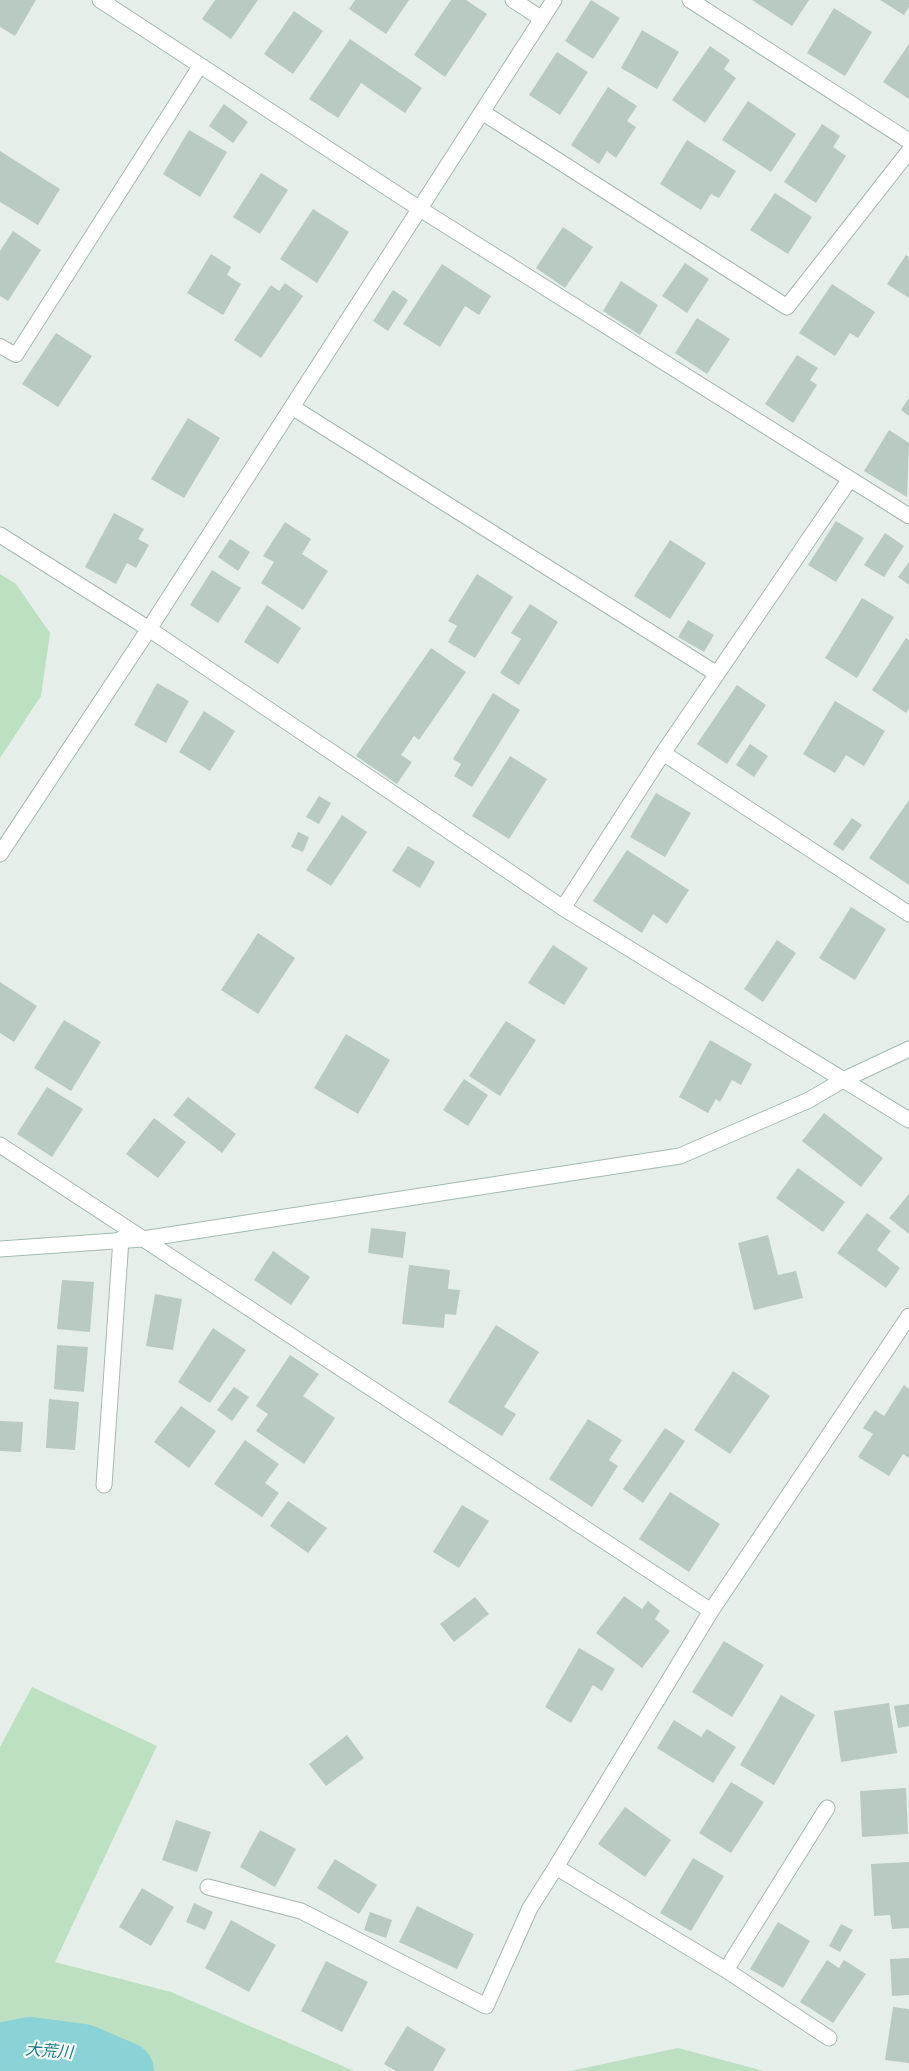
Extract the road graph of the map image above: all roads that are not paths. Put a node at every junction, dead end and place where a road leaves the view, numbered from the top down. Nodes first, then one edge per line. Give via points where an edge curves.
1 (100, 0) edge
2 (513, 0) edge
3 (554, 0) edge
4 (690, 0) edge
5 (542, 19) junction
6 (200, 66) junction
7 (482, 112) junction
8 (909, 141) edge
9 (909, 150) edge
10 (420, 210) junction
11 (0, 346) edge
12 (292, 407) junction
13 (850, 479) junction
14 (909, 516) edge
15 (0, 535) edge
16 (149, 629) junction
17 (717, 674) junction
18 (663, 753) junction
19 (0, 854) edge
20 (563, 908) junction
21 (909, 914) edge
22 (909, 1049) edge
23 (842, 1080) junction
24 (909, 1120) edge
25 (0, 1145) edge
26 (121, 1239) junction
27 (143, 1239) junction
28 (0, 1249) edge
29 (909, 1316) edge
30 (104, 1485) dead end
31 (711, 1611) junction
32 (827, 1808) dead end
33 (556, 1867) junction
34 (208, 1887) dead end
35 (726, 1970) junction
36 (829, 2038) dead end

1 - 6 street
2 - 5 street
3 - 5 street
4 - 8 street
5 - 7 street
6 - 10 street
6 - 11 lane via 16,355
7 - 9 street via 787,307
7 - 10 street
10 - 12 street
10 - 13 street
12 - 16 street
12 - 17 street
13 - 14 street
13 - 17 street
15 - 16 street
16 - 19 street
16 - 20 street
17 - 18 street
18 - 20 street
18 - 21 street
20 - 23 street
22 - 23 street
23 - 24 street
23 - 27 street via 809,1100 680,1156
25 - 27 street
26 - 27 street
26 - 28 street
26 - 30 street
27 - 31 street
29 - 31 street
31 - 33 street
32 - 35 street
33 - 34 street via 530,1908 486,2006 301,1911
33 - 35 street
35 - 36 street

